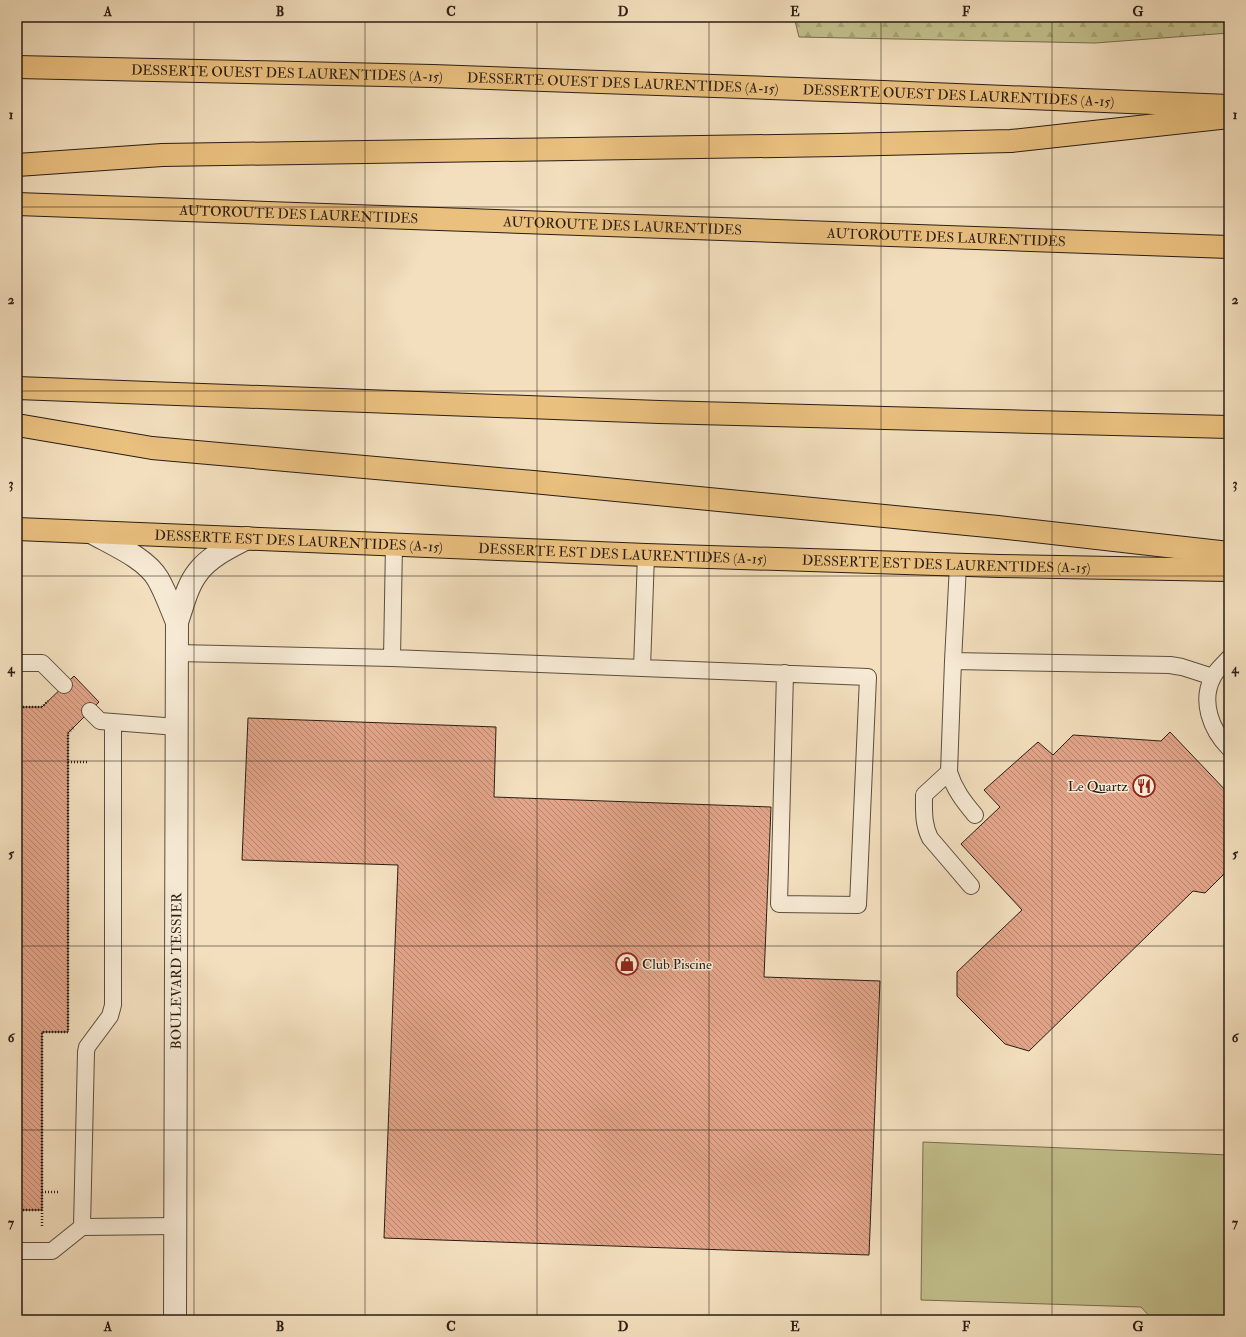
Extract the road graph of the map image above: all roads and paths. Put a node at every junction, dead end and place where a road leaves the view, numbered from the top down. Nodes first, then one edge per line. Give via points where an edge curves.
1 (17, 67) edge
2 (1229, 106) edge
3 (1229, 117) edge
4 (17, 165) edge
5 (17, 204) edge
6 (1229, 247) edge
7 (17, 388) edge
8 (17, 425) edge
9 (1229, 427) edge
10 (17, 529) edge
11 (90, 532) junction
12 (247, 538) junction
13 (394, 544) junction
14 (1229, 553) edge
15 (646, 555) junction
16 (958, 564) junction
17 (1229, 570) edge
18 (178, 622) junction
19 (177, 653) junction
20 (392, 658) junction
21 (1229, 658) edge
22 (953, 661) junction
23 (17, 663) edge
24 (642, 668) junction
25 (785, 673) junction
26 (1213, 677) junction
27 (64, 686) dead end
28 (49, 700) dead end
29 (17, 707) edge
30 (90, 711) dead end
31 (113, 722) junction
32 (75, 726) dead end
33 (177, 727) junction
34 (1229, 748) edge
35 (68, 762) junction
36 (90, 762) dead end
37 (949, 772) junction
38 (975, 815) dead end
39 (971, 886) dead end
40 (17, 1210) edge
41 (175, 1226) junction
42 (82, 1227) junction
43 (17, 1251) edge
44 (175, 1320) edge

1 - 2 main road, DESSERTE OUEST DES LAURENTIDES (A-15) via 448,76
3 - 4 main road via 1010,142 162,155
5 - 6 main road, AUTOROUTE DES LAURENTIDES
7 - 9 main road via 659,412
8 - 14 main road via 152,448 990,526
10 - 11 main road, DESSERTE EST DES LAURENTIDES (A-15)
11 - 12 main road, DESSERTE EST DES LAURENTIDES (A-15)
11 - 18 street, BOULEVARD TESSIER via 139,560 151,570 158,579
12 - 13 main road, DESSERTE EST DES LAURENTIDES (A-15)
12 - 18 street, BOULEVARD TESSIER via 220,553 198,572 185,598
13 - 15 main road, DESSERTE EST DES LAURENTIDES (A-15)
13 - 20 lane
15 - 16 main road, DESSERTE EST DES LAURENTIDES (A-15)
15 - 24 lane
16 - 17 main road, DESSERTE EST DES LAURENTIDES (A-15)
16 - 22 lane
18 - 19 street, BOULEVARD TESSIER
19 - 20 lane
19 - 33 street, BOULEVARD TESSIER
20 - 24 lane
21 - 26 lane
22 - 26 lane via 1170,665
22 - 37 lane
23 - 27 lane via 42,663
24 - 25 lane
25 - 25 lane via 868,677 858,905 779,904
26 - 34 lane via 1207,697 1211,722
28 - 29 path via 42,707
30 - 31 lane via 100,720
31 - 33 lane
31 - 42 lane via 113,1005 110,1016 86,1052
32 - 35 path via 68,733
33 - 41 street, BOULEVARD TESSIER
35 - 36 path
35 - 40 path via 68,1032 42,1032 42,1210
37 - 38 lane via 958,793
37 - 39 lane via 924,795 924,820 930,838
41 - 42 lane
41 - 44 street, BOULEVARD TESSIER
42 - 43 lane via 52,1251

